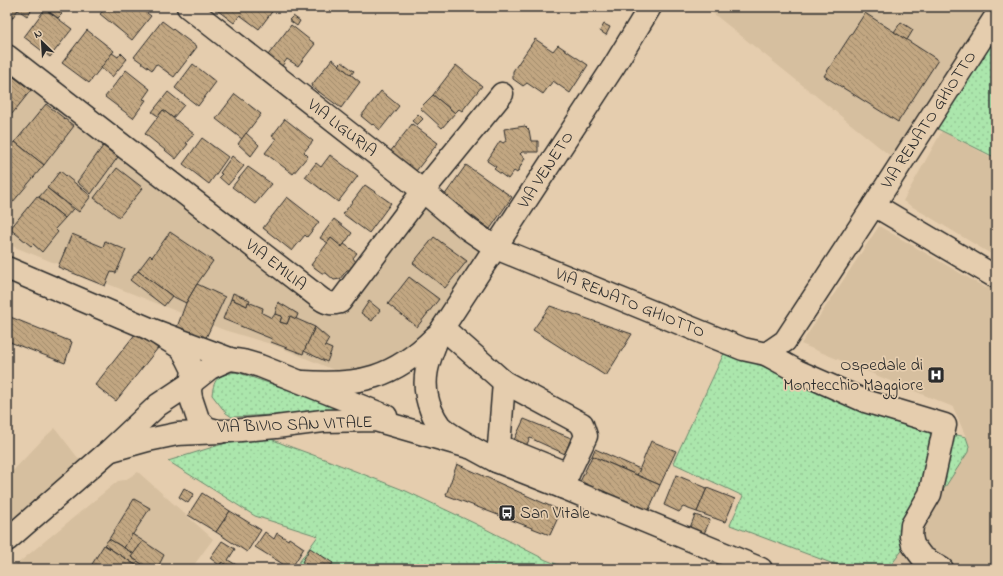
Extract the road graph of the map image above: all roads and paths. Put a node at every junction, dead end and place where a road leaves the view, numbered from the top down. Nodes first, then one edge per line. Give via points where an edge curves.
1 (188, 7) edge
2 (650, 7) edge
3 (996, 16) edge
4 (7, 56) edge
5 (502, 94) dead end
6 (423, 191) junction
7 (874, 204) junction
8 (496, 248) junction
9 (7, 268) edge
10 (994, 276) dead end
11 (150, 329) junction
12 (441, 330) junction
13 (766, 354) junction
14 (230, 359) junction
15 (301, 382) junction
16 (504, 382) junction
17 (191, 383) junction
18 (230, 431) junction
19 (463, 445) junction
20 (109, 451) junction
21 (497, 454) junction
22 (565, 480) junction
23 (7, 540) edge
24 (761, 569) edge
25 (942, 569) edge

1 - 6 street, VIA LIGURIA
2 - 8 street, VIA VENETO
3 - 7 street, VIA RENATO GHIOTTO
4 - 6 street, VIA EMILIA via 327,303 340,302
5 - 6 street, VIA EMILIA
6 - 8 street, VIA LIGURIA via 468,229
7 - 10 street, VIA RENATO GHIOTTO
7 - 13 street, VIA RENATO GHIOTTO via 785,341
8 - 12 street, VIA VENETO
8 - 13 street, VIA RENATO GHIOTTO via 743,349
9 - 11 street, VIA BIVIO SAN VITALE
11 - 14 street, VIA BIVIO SAN VITALE
11 - 17 street, VIA BIVIO SAN VITALE via 183,351 193,370
12 - 15 street, VIA VENETO via 416,355 389,371 354,381
12 - 16 street
12 - 19 street, VIA VENETO via 425,374 426,393 434,417
13 - 25 street, VIA RENATO GHIOTTO via 797,371 865,401 945,425 930,494 912,525 911,536 918,553
14 - 15 street, VIA BIVIO SAN VITALE via 260,366
14 - 17 street via 210,368
15 - 19 street, VIA BIVIO SAN VITALE
16 - 21 street
16 - 22 street via 582,424 586,436
17 - 18 street, VIA BIVIO SAN VITALE via 190,398 198,419 207,428
17 - 20 street via 158,405
18 - 19 street, VIA BIVIO SAN VITALE via 323,421 375,420
18 - 20 street via 177,434
19 - 21 street, VIA BIVIO SAN VITALE
20 - 23 street
21 - 22 street, VIA BIVIO SAN VITALE
22 - 24 street, VIA BIVIO SAN VITALE

